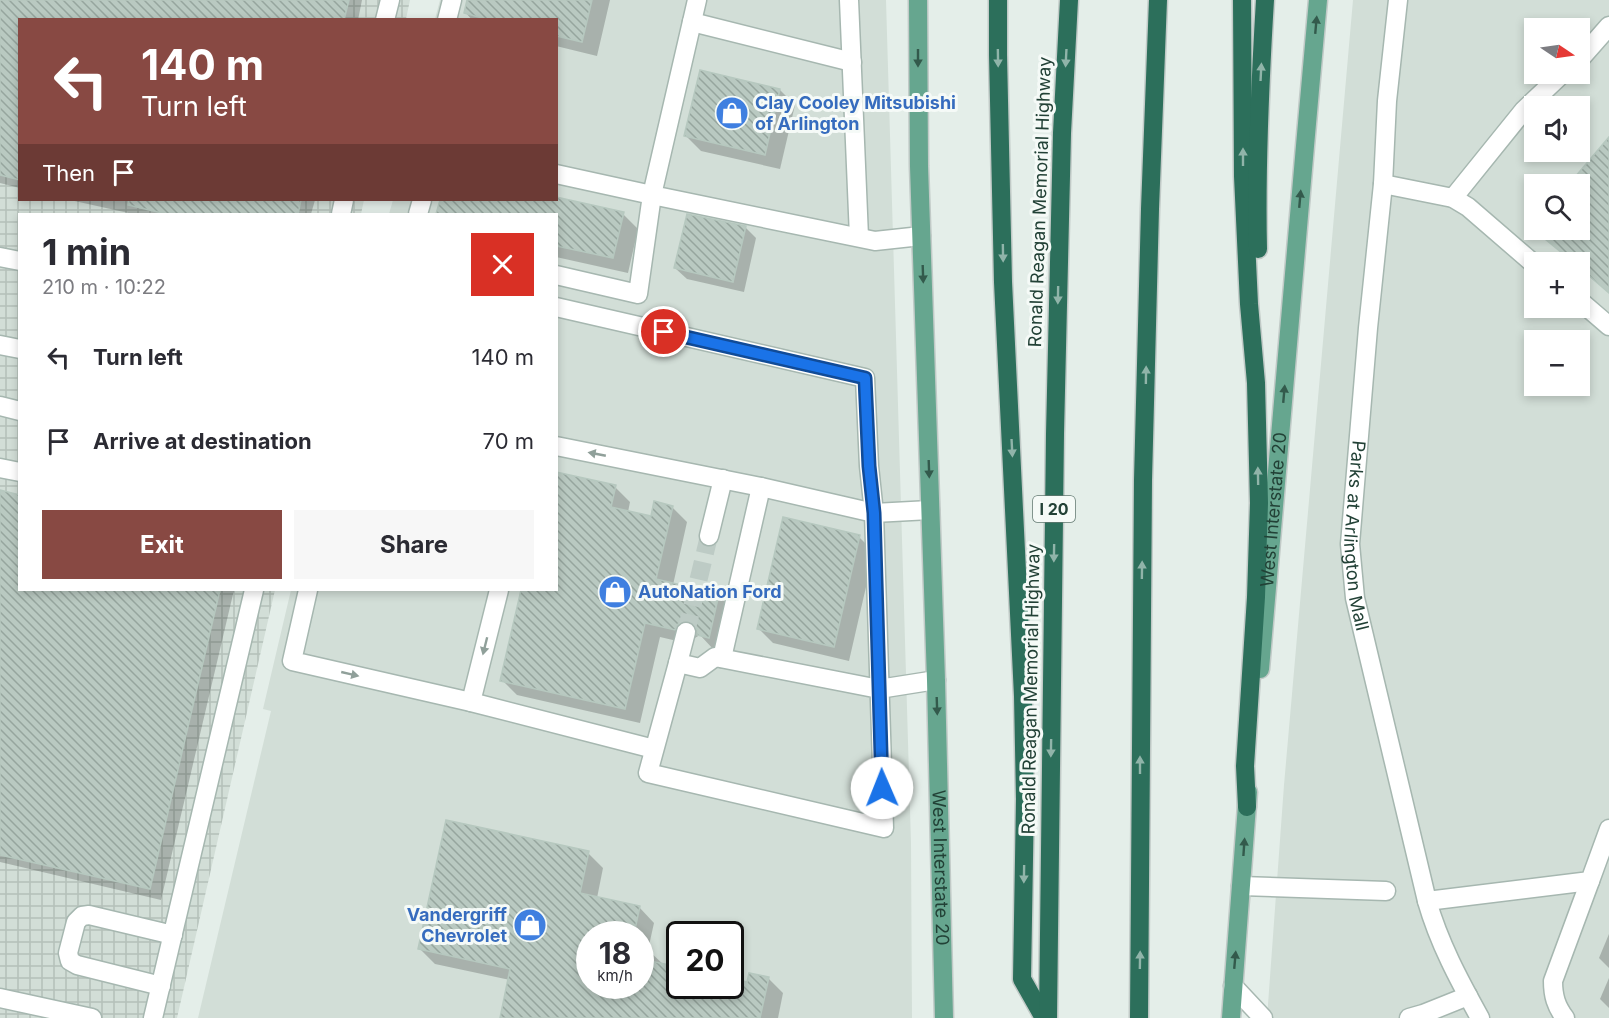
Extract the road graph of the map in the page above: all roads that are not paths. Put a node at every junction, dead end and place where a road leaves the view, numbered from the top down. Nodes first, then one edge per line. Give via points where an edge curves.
1 (390, 0) edge
2 (452, 0) edge
3 (697, 0) edge
4 (849, 0) edge
5 (918, 0) edge
6 (998, 0) edge
7 (1069, 0) edge
8 (1158, 0) edge
9 (1242, 0) edge
10 (1265, 0) edge
11 (1318, 0) edge
12 (1398, 0) edge
13 (386, 18) edge
14 (448, 18) edge
15 (692, 22) junction
16 (1608, 29) edge
17 (1590, 48) edge
18 (852, 62) junction
19 (1552, 84) edge
20 (558, 174) edge
21 (1383, 184) junction
22 (652, 195) junction
23 (1453, 198) junction
24 (921, 236) junction
25 (859, 237) junction
26 (1524, 255) edge
27 (0, 256) edge
28 (18, 260) edge
29 (558, 275) edge
30 (558, 307) edge
31 (1590, 310) edge
32 (1609, 326) edge
33 (0, 345) edge
34 (18, 350) edge
35 (1256, 383) junction
36 (0, 406) edge
37 (18, 410) edge
38 (558, 446) edge
39 (0, 468) edge
40 (18, 472) edge
41 (723, 479) junction
42 (761, 487) junction
43 (930, 510) junction
44 (874, 513) junction
45 (709, 536) tunnel mouth
46 (254, 591) edge
47 (308, 591) edge
48 (499, 591) edge
49 (686, 632) tunnel mouth
50 (722, 658) junction
51 (678, 663) junction
52 (936, 680) junction
53 (879, 688) junction
54 (471, 702) junction
55 (654, 749) junction
56 (1247, 807) junction
57 (1609, 829) edge
58 (1590, 880) junction
59 (1241, 886) junction
60 (1386, 891) dead end
61 (1427, 901) junction
62 (173, 934) junction
63 (161, 986) junction
64 (1233, 986) junction
65 (1467, 996) junction
66 (0, 998) edge
67 (92, 1018) edge
68 (153, 1018) edge
69 (944, 1018) edge
70 (1046, 1018) edge
71 (1139, 1018) edge
72 (1231, 1018) edge
73 (1263, 1018) edge
74 (1409, 1018) edge
75 (1480, 1018) edge
76 (1565, 1018) edge

1 - 13 street
2 - 14 street
3 - 15 street
4 - 18 street
5 -> 24 main road, West Interstate 20
6 -> 70 highway via 1003,282 1023,696 1022,979
7 -> 70 highway, Ronald Reagan Memorial Highway / I 20 via 1055,434
71 -> 8 highway via 1143,480
35 -> 9 highway via 1243,176
35 -> 10 highway via 1257,186
56 -> 11 main road, West Interstate 20
12 - 21 street, Parks at Arlington Mall
15 - 18 street
15 - 22 street
16 - 17 street
18 - 25 street
19 - 23 street via 1524,111
20 - 22 street
21 - 23 street
21 - 61 street, Parks at Arlington Mall via 1350,544 1355,598
22 - 25 street
22 - 29 street via 638,294
23 - 26 street
24 - 25 street via 876,241
24 -> 43 main road, West Interstate 20
27 - 28 street
30 - 44 street via 865,378
31 - 32 street
33 - 34 street
56 -> 35 highway via 1245,766 1258,503
36 - 37 street
41 -> 38 street
39 - 40 street
41 - 42 street
41 - 45 street
42 - 44 street
42 - 50 street
43 - 44 street
43 - 52 main road, West Interstate 20
44 - 53 street
46 - 62 street
47 -> 54 street via 292,661
48 -> 54 street
49 - 51 street
50 - 51 street via 715,657 700,668
50 - 53 street
51 - 55 street
52 - 53 street
52 -> 69 main road, West Interstate 20
53 - 55 street via 884,828 648,773
54 - 55 street
59 -> 56 main road, West Interstate 20
57 - 58 street
58 - 61 street
58 - 76 street via 1553,981 1558,1010
59 - 60 street
64 -> 59 main road, West Interstate 20
61 - 65 street, Parks at Arlington Mall
62 - 63 street
62 - 63 street via 82,916 76,922 68,953 70,961 77,965
63 - 68 street
64 - 72 main road, West Interstate 20
64 - 73 street
65 - 74 street
65 - 75 street, Parks at Arlington Mall
66 - 67 street

